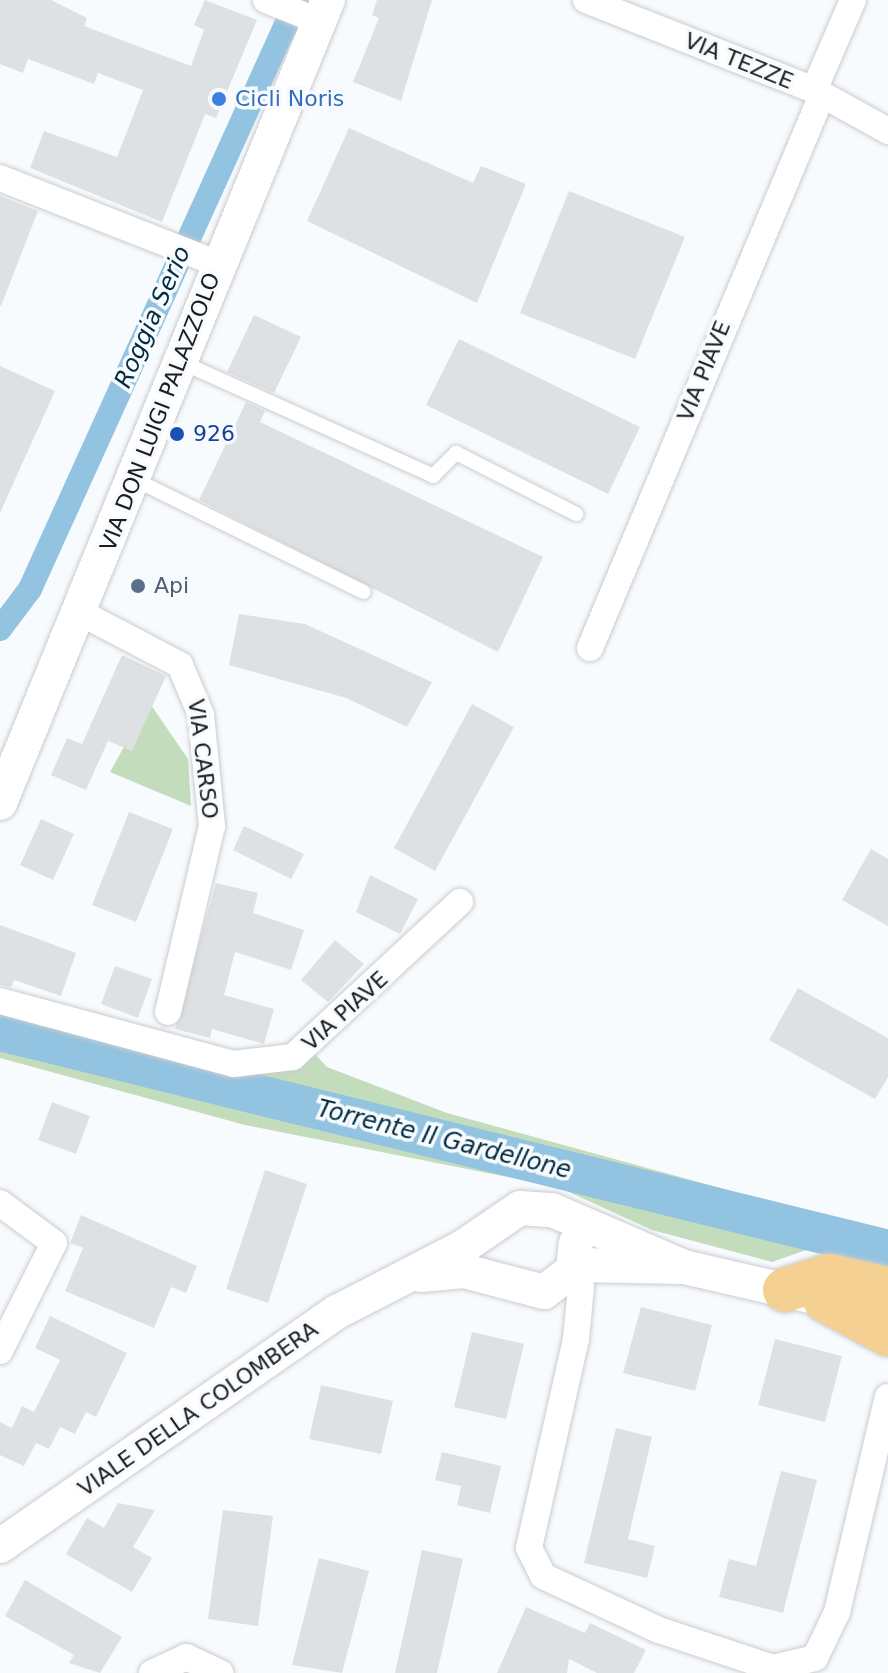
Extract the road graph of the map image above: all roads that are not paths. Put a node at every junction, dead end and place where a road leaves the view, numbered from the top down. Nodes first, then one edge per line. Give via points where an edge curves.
1 (853, 0) edge
2 (591, 1) edge
3 (297, 7) edge
4 (818, 92) junction
5 (888, 131) edge
6 (0, 178) edge
7 (218, 264) junction
8 (181, 362) junction
9 (134, 479) junction
10 (576, 514) dead end
11 (364, 592) dead end
12 (81, 613) junction
13 (590, 648) dead end
14 (0, 803) edge
15 (460, 902) dead end
16 (0, 1001) edge
17 (168, 1012) dead end
18 (0, 1203) edge
19 (564, 1218) junction
20 (501, 1220) junction
21 (573, 1267) junction
22 (684, 1267) junction
23 (402, 1280) junction
24 (517, 1288) junction
25 (888, 1289) edge
26 (805, 1295) junction
27 (888, 1315) edge
28 (888, 1334) edge
29 (0, 1351) edge
30 (573, 1351) junction
31 (888, 1397) edge
32 (0, 1546) edge
33 (152, 1673) edge
34 (221, 1673) edge

1 - 4 street, VIA PIAVE
2 - 4 street, VIA TEZZE
3 - 7 street, VIA DON LUIGI PALAZZOLO
4 - 5 street, VIA TEZZE
4 - 13 street, VIA PIAVE
6 - 7 street
7 - 8 street, VIA DON LUIGI PALAZZOLO
8 - 9 street, VIA DON LUIGI PALAZZOLO
8 - 10 lane via 433,476 456,453
9 - 11 lane
9 - 12 street, VIA DON LUIGI PALAZZOLO
12 - 14 street, VIA DON LUIGI PALAZZOLO
12 - 17 street, VIA CARSO via 180,665 201,715 212,826
15 - 16 street, VIA PIAVE via 293,1057 233,1064 160,1040
18 - 29 street via 54,1243
19 - 20 street, VIALE DELLA COLOMBERA via 540,1206
19 - 21 street via 576,1241
19 - 22 street, VIALE DELLA COLOMBERA
20 - 23 street, VIALE DELLA COLOMBERA
20 - 24 street via 490,1253
21 - 22 street, VIALE DELLA COLOMBERA
21 - 24 street via 560,1284
21 - 30 street via 581,1287
22 - 26 street, VIALE DELLA COLOMBERA
23 - 24 street, VIALE DELLA COLOMBERA via 440,1270
23 - 32 street, VIALE DELLA COLOMBERA via 337,1312
24 - 30 street via 564,1318
25 - 26 highway via 829,1276
26 - 27 street, VIALE DELLA COLOMBERA
26 - 28 highway
30 - 31 street via 529,1548 533,1564 543,1576 659,1630 773,1668 797,1668 828,1641
33 - 34 street via 186,1657

